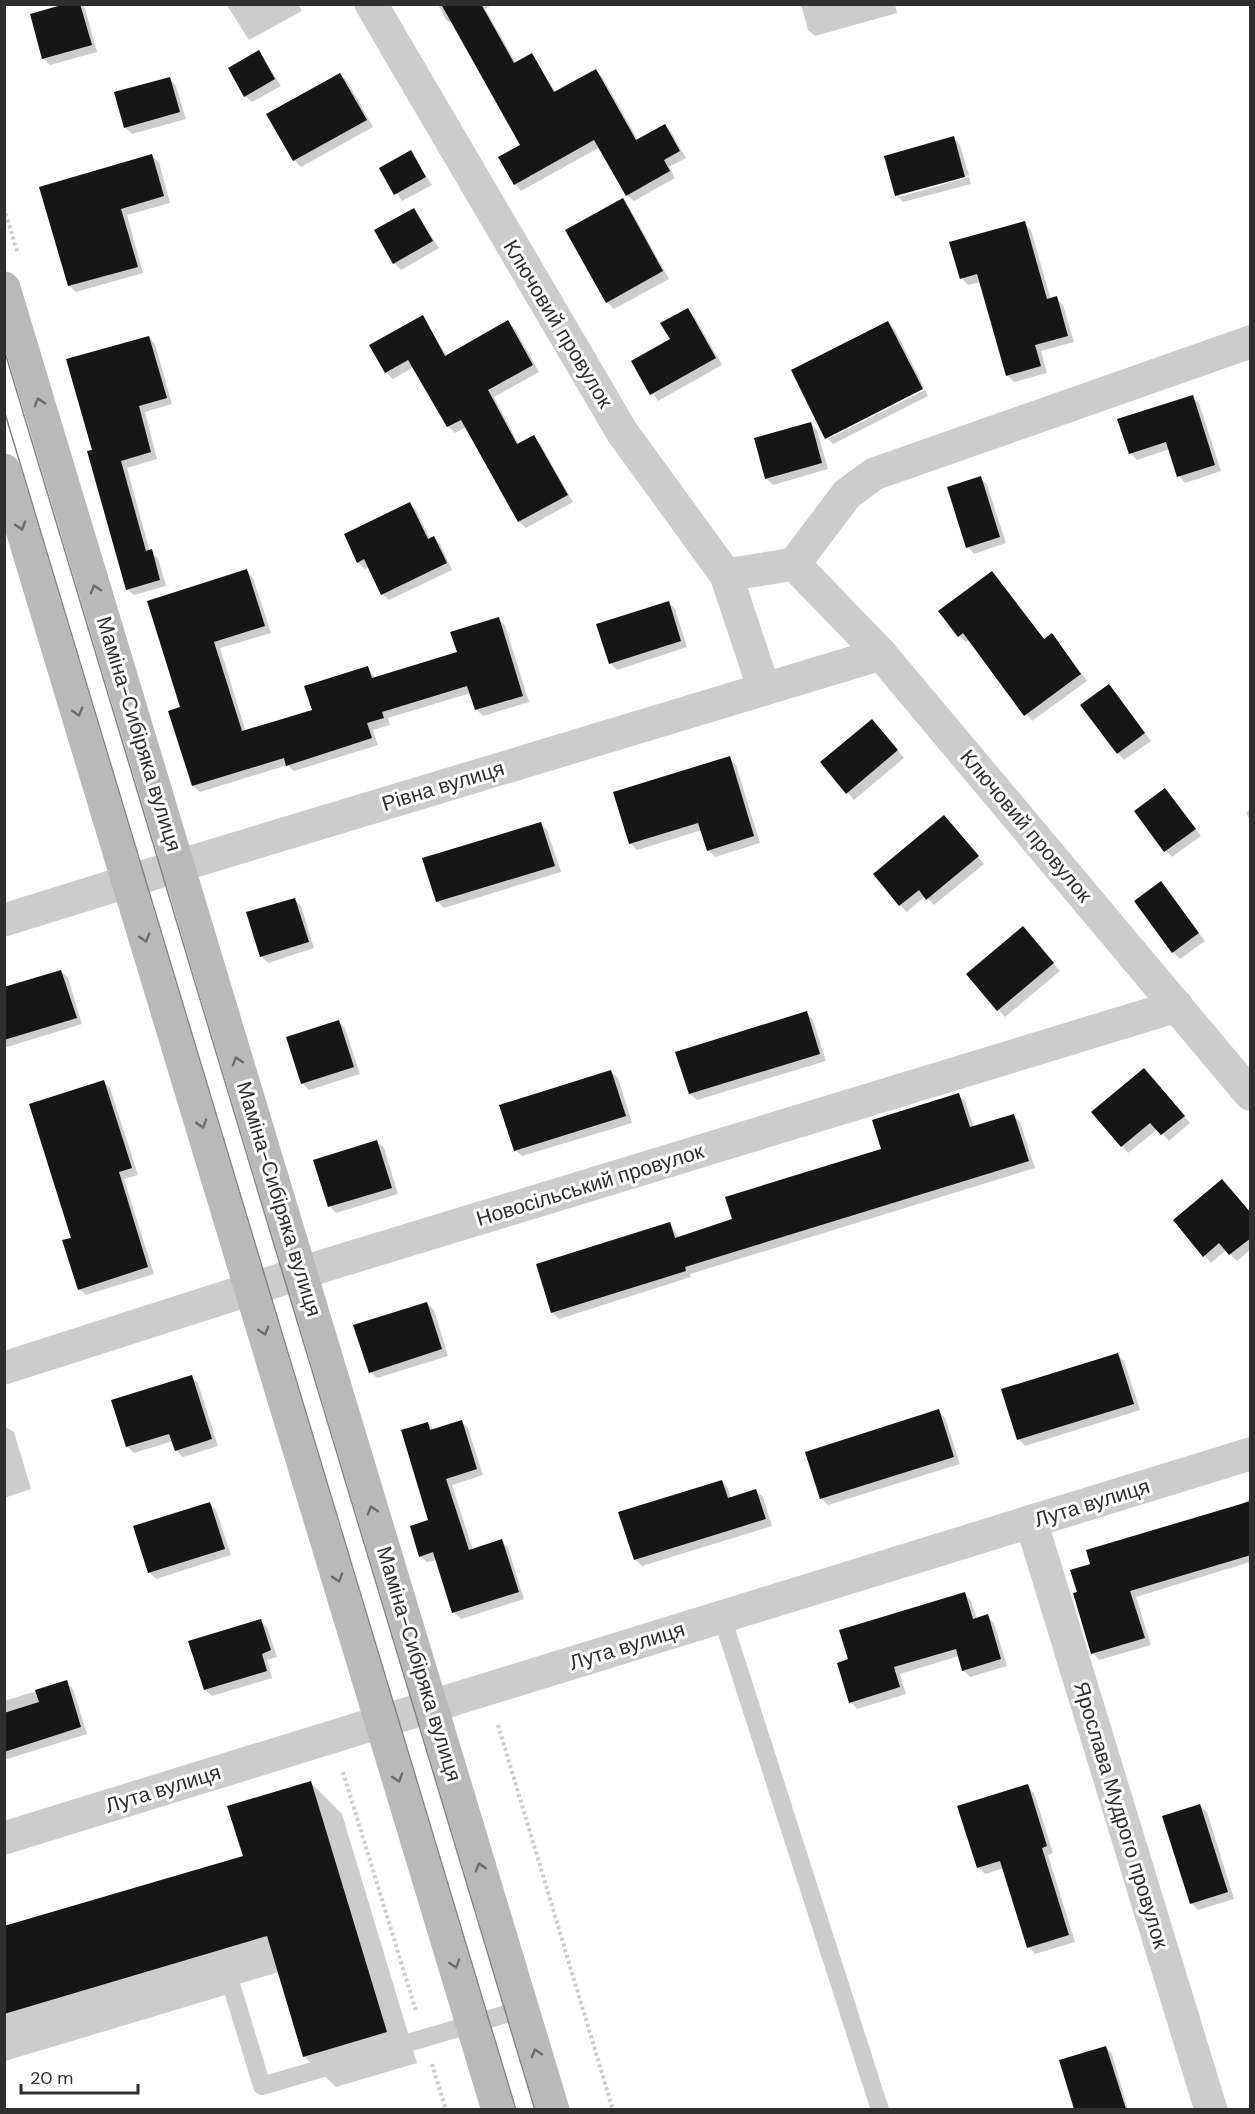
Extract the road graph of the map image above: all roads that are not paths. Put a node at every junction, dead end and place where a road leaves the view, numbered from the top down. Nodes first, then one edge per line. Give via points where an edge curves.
1 (371, 4) edge
2 (4, 288) edge
3 (1251, 342) edge
4 (4, 470) edge
5 (794, 564) junction
6 (726, 575) junction
7 (882, 654) junction
8 (764, 689) junction
9 (178, 866) junction
10 (128, 882) junction
11 (4, 920) edge
12 (1177, 1006) junction
13 (1251, 1094) edge
14 (301, 1273) junction
15 (251, 1289) junction
16 (4, 1368) edge
17 (1251, 1454) edge
18 (1031, 1521) junction
19 (722, 1617) junction
20 (431, 1706) junction
21 (382, 1722) junction
22 (4, 1838) edge
23 (523, 2009) junction
24 (472, 2024) junction
25 (4, 2052) edge
26 (498, 2109) edge
27 (553, 2109) edge
28 (880, 2109) edge
29 (1211, 2109) edge

1 - 6 street, Ключовий провулок via 622,432
9 -> 2 main road, Маміна-Сибіряка вулиця
3 - 5 street via 874,474 847,494
4 -> 10 main road
5 - 6 street
5 - 7 street, Ключовий провулок
6 - 8 street, Ключовий провулок
7 - 8 street, Рівна вулиця
7 - 12 street, Ключовий провулок
8 - 9 street, Рівна вулиця
9 - 10 street, Рівна вулиця
14 -> 9 main road, Маміна-Сибіряка вулиця
10 - 11 street, Рівна вулиця
10 -> 15 main road
12 - 13 street, Ключовий провулок
12 - 14 street, Новосільський провулок
14 - 15 street, Новосільський провулок
20 -> 14 main road, Маміна-Сибіряка вулиця
15 - 16 street, Новосільський провулок
15 -> 21 main road
17 - 18 street, Лута вулиця
18 - 19 street, Лута вулиця
18 - 29 street, Ярослава Мудрого провулок
19 - 20 street, Лута вулиця
19 - 28 lane
20 - 21 street, Лута вулиця
23 -> 20 main road, Маміна-Сибіряка вулиця
21 - 22 street, Лута вулиця
21 -> 24 main road
23 - 24 lane
27 -> 23 main road, Маміна-Сибіряка вулиця
24 - 25 lane via 262,2086 231,1984
24 - 26 main road

